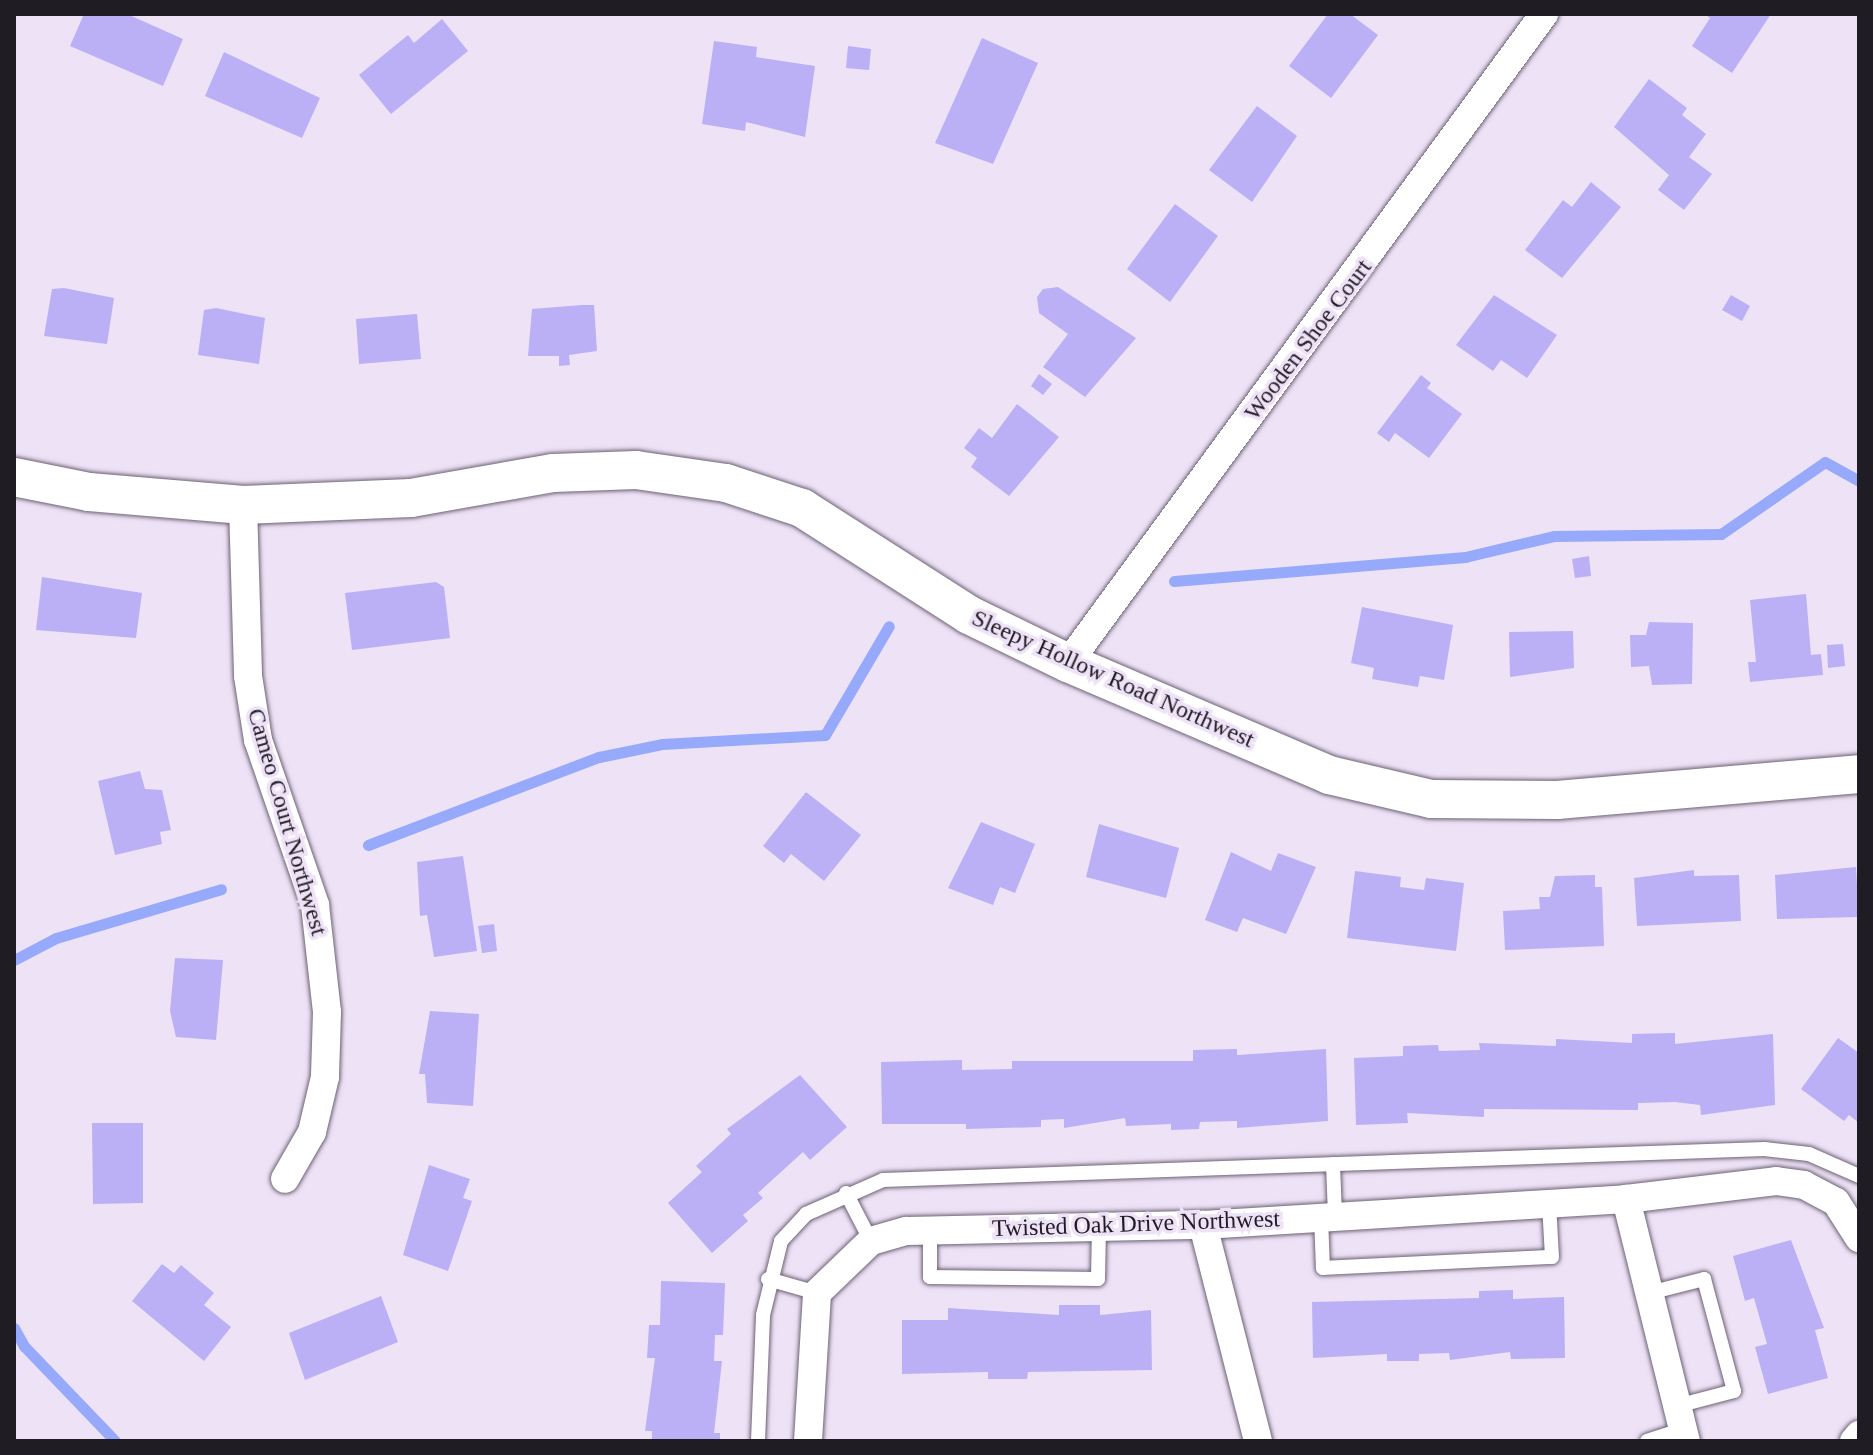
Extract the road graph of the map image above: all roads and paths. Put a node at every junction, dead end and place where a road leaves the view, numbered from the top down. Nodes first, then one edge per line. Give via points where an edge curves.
1 (1544, 14) edge
2 (14, 477) edge
3 (243, 505) junction
4 (1068, 663) junction
5 (1859, 774) edge
6 (1776, 1150) junction
7 (1333, 1164) junction
8 (1859, 1176) edge
9 (285, 1179) dead end
10 (1776, 1181) junction
11 (846, 1193) junction
12 (1626, 1199) junction
13 (1549, 1204) junction
14 (1328, 1217) junction
15 (1203, 1225) junction
16 (1099, 1227) junction
17 (930, 1231) junction
18 (1858, 1232) edge
19 (871, 1241) junction
20 (768, 1279) junction
21 (817, 1293) junction
22 (1649, 1293) junction
23 (1682, 1426) edge
24 (1859, 1435) edge
25 (758, 1441) edge
26 (808, 1441) edge
27 (1258, 1441) edge
28 (1647, 1441) edge
29 (1854, 1441) edge

1 - 4 street, Wooden Shoe Court
2 - 3 street, Sleepy Hollow Road Northwest via 89,492
3 - 4 street, Sleepy Hollow Road Northwest via 411,498 553,473 636,470 726,483 802,508 969,615
3 - 9 street, Cameo Court Northwest via 248,676 258,740 315,905 326,998 325,1077 312,1132
4 - 5 street, Sleepy Hollow Road Northwest via 1329,775 1431,799 1557,800
6 - 7 lane
6 - 8 lane via 1809,1154
6 - 10 lane
7 - 11 lane via 897,1178
7 - 14 lane
10 - 12 street, Twisted Oak Drive Northwest
10 - 18 street via 1804,1185 1836,1202
11 - 19 lane
11 - 20 lane via 792,1227
12 - 13 street, Twisted Oak Drive Northwest
12 - 22 street
13 - 14 street, Twisted Oak Drive Northwest
13 - 14 lane via 1552,1257 1323,1268
14 - 15 street, Twisted Oak Drive Northwest
15 - 16 street, Twisted Oak Drive Northwest
15 - 27 street
16 - 17 street, Twisted Oak Drive Northwest
16 - 17 lane via 1098,1279 930,1277
17 - 19 street, Twisted Oak Drive Northwest
19 - 21 street
20 - 21 lane
20 - 25 lane
21 - 26 street
22 - 23 street
22 - 23 lane via 1704,1279 1734,1391
23 - 28 lane
24 - 29 street

